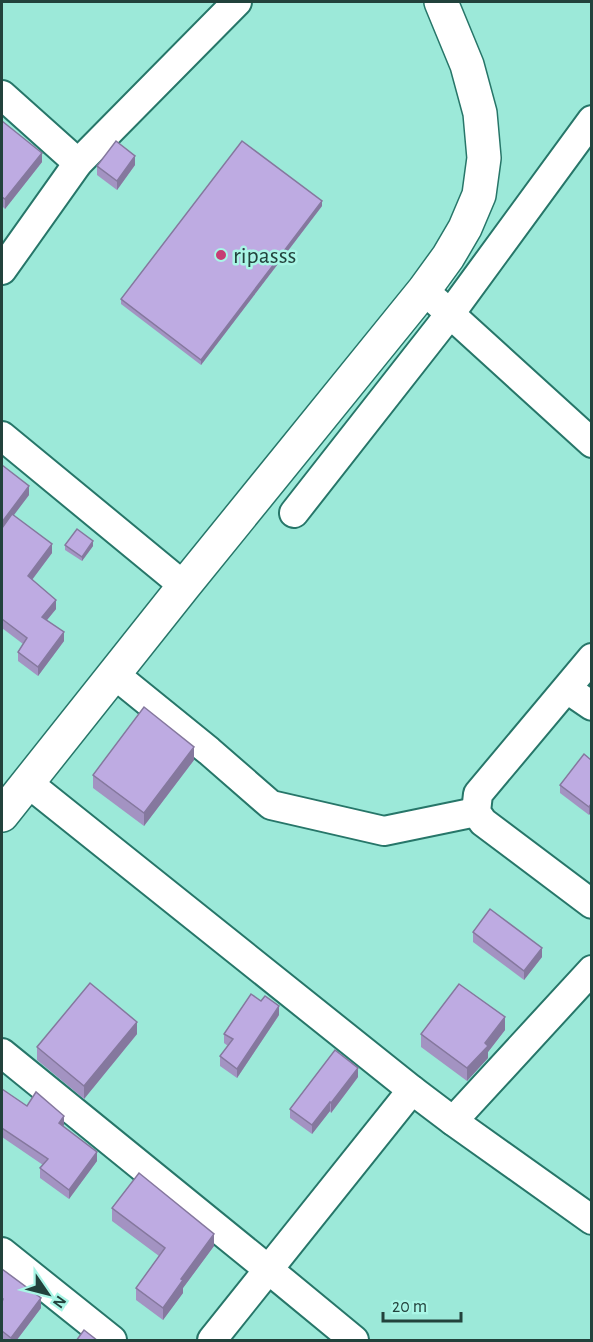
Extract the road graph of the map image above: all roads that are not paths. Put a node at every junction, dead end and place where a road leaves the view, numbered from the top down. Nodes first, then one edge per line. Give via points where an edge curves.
1 (237, 2) edge
2 (441, 2) edge
3 (2, 95) edge
4 (591, 120) edge
5 (78, 163) junction
6 (2, 270) edge
7 (424, 290) junction
8 (450, 314) junction
9 (2, 436) edge
10 (591, 443) edge
11 (294, 513) dead end
12 (184, 586) junction
13 (591, 658) edge
14 (114, 674) junction
15 (567, 688) junction
16 (591, 706) edge
17 (28, 783) junction
18 (476, 812) junction
19 (2, 815) edge
20 (591, 903) edge
21 (591, 970) edge
22 (2, 1053) edge
23 (412, 1090) junction
24 (453, 1122) junction
25 (591, 1220) edge
26 (2, 1252) edge
27 (269, 1270) junction
28 (112, 1341) edge
29 (212, 1341) edge
30 (354, 1341) edge

1 - 5 street
2 - 7 main road via 467,65 480,113 484,158 479,195 465,228
3 - 5 street
4 - 8 street
5 - 6 street
7 - 8 street
7 - 12 main road
8 - 10 street
8 - 11 street
9 - 12 street
12 - 14 main road
13 - 15 street
14 - 17 main road
14 - 18 street via 271,805 384,831
15 - 16 street
15 - 18 street via 478,794
17 - 19 main road
17 - 23 street
18 - 20 street via 483,822
21 - 24 street
22 - 27 street
23 - 24 street
23 - 27 street
24 - 25 street
26 - 28 street
27 - 29 street
27 - 30 street

